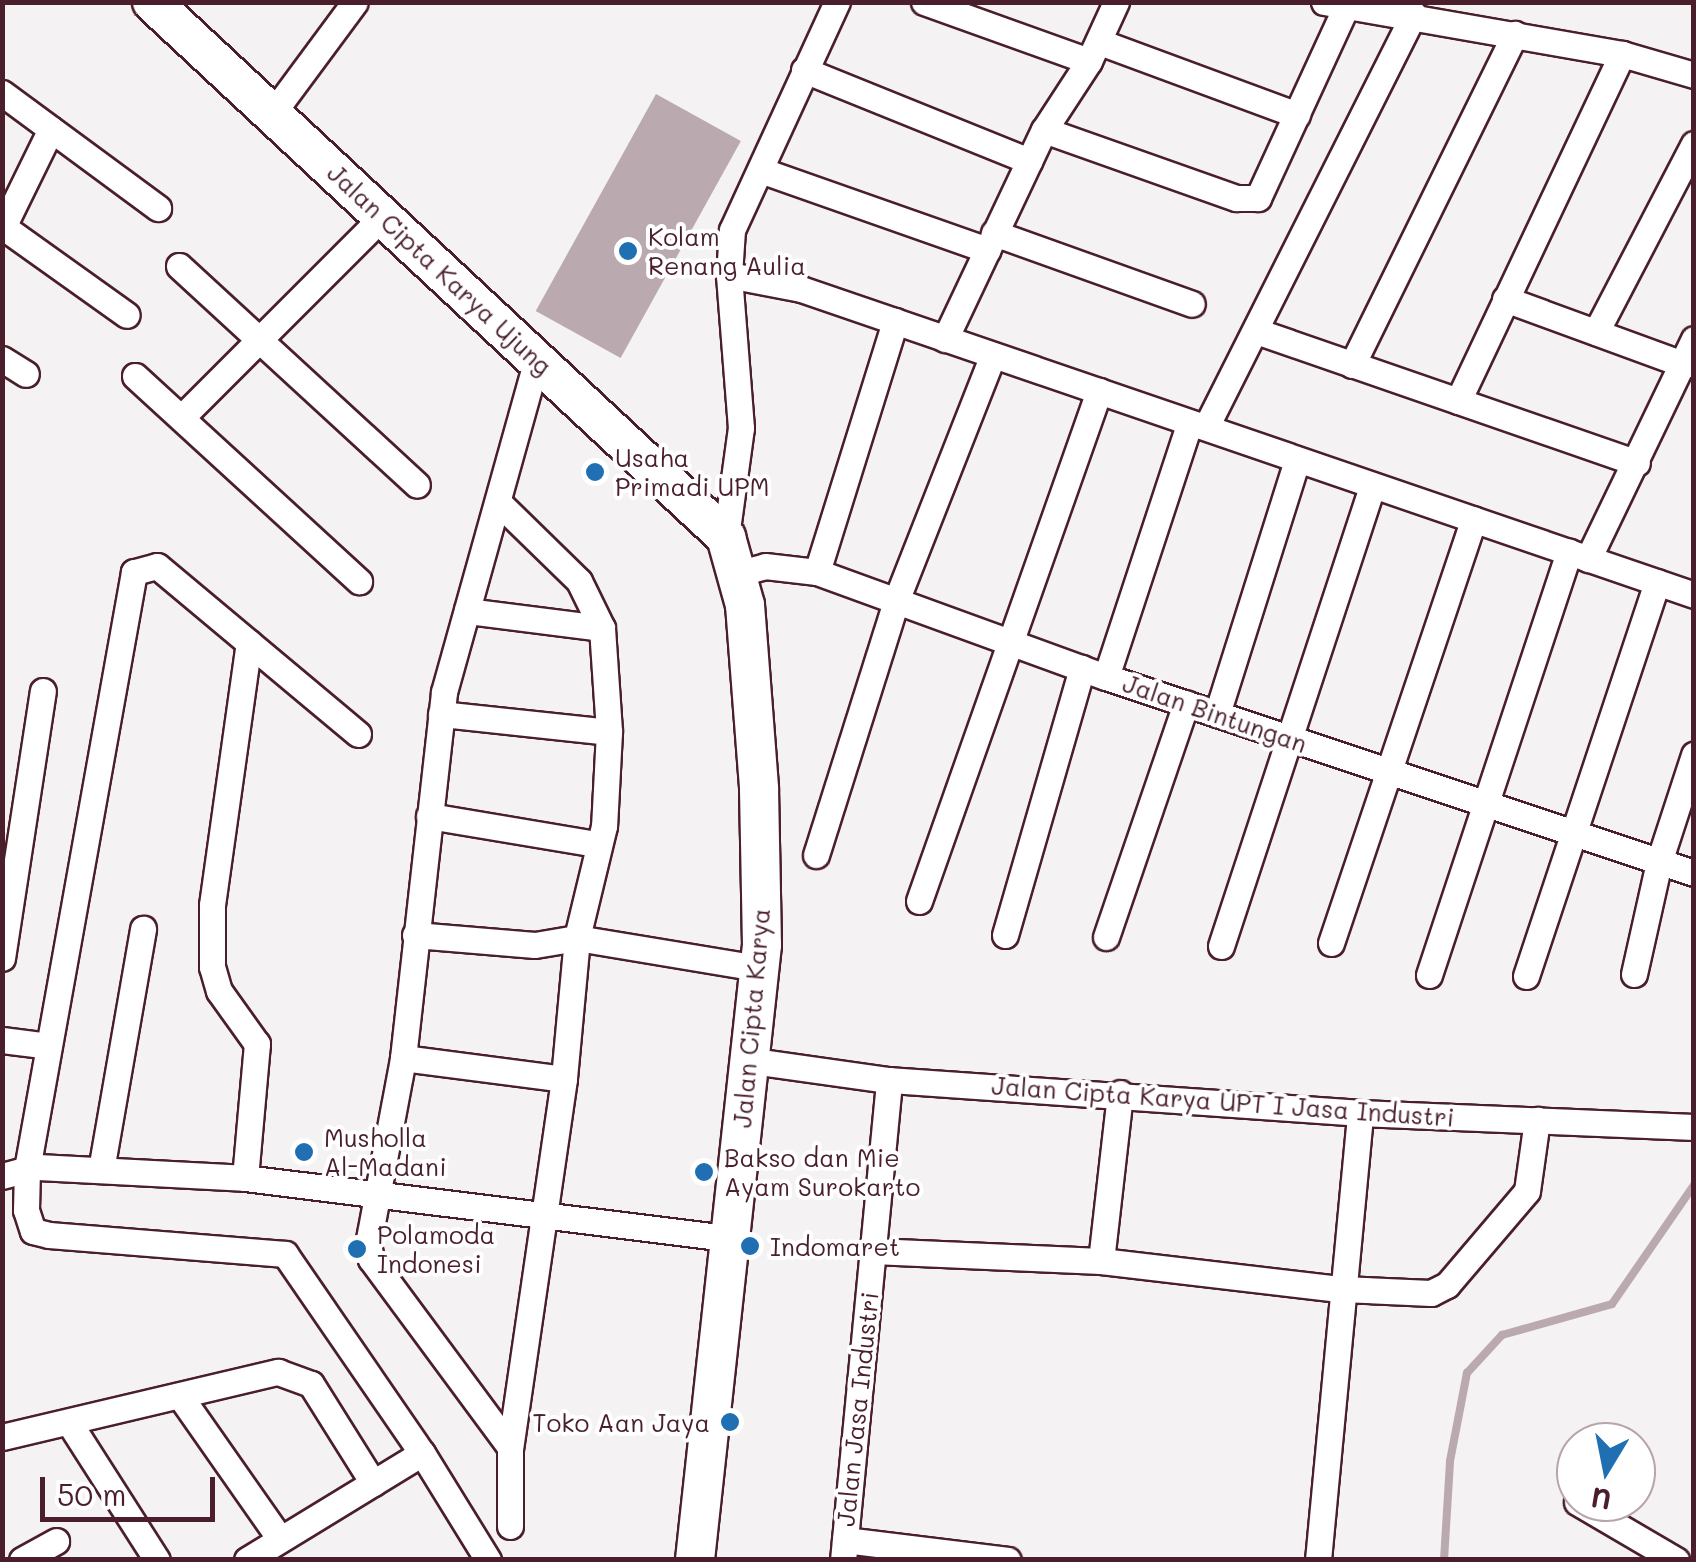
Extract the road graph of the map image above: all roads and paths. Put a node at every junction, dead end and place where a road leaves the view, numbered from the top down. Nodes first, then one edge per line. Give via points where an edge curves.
1 (152, 2) edge
2 (355, 2) edge
3 (837, 2) edge
4 (924, 2) edge
5 (1116, 2) edge
6 (1335, 6) edge
7 (1414, 14) junction
8 (1515, 34) junction
9 (1094, 51) junction
10 (1622, 54) junction
11 (804, 70) junction
12 (1694, 74) edge
13 (2, 93) edge
14 (272, 114) junction
15 (1297, 115) junction
16 (51, 129) junction
17 (1044, 130) junction
18 (1694, 144) edge
19 (1030, 161) junction
20 (762, 170) junction
21 (158, 208) dead end
22 (383, 216) junction
23 (3, 227) edge
24 (991, 242) junction
25 (179, 266) dead end
26 (729, 275) junction
27 (1505, 299) junction
28 (1192, 304) dead end
29 (127, 315) dead end
30 (895, 322) junction
31 (1256, 330) junction
32 (1596, 332) junction
33 (946, 339) junction
34 (1694, 339) edge
35 (259, 340) junction
36 (993, 355) junction
37 (2, 358) edge
38 (1352, 365) junction
39 (1685, 366) junction
40 (26, 374) dead end
41 (533, 374) dead end
42 (135, 376) dead end
43 (1099, 391) junction
44 (1458, 402) junction
45 (182, 417) junction
46 (1197, 425) junction
47 (1297, 460) junction
48 (1636, 463) junction
49 (416, 485) dead end
50 (1373, 485) junction
51 (498, 502) junction
52 (1474, 519) junction
53 (726, 536) junction
54 (1579, 556) junction
55 (816, 572) junction
56 (736, 574) junction
57 (359, 581) dead end
58 (1657, 582) junction
59 (1692, 591) edge
60 (896, 601) junction
61 (466, 612) junction
62 (602, 628) junction
63 (249, 642) junction
64 (1010, 643) junction
65 (1094, 672) junction
66 (43, 691) dead end
67 (1186, 703) junction
68 (442, 714) junction
69 (1217, 714) junction
70 (609, 732) junction
71 (358, 734) dead end
72 (1289, 738) junction
73 (1694, 755) edge
74 (1389, 772) junction
75 (1485, 806) junction
76 (429, 816) junction
77 (1573, 836) junction
78 (596, 844) junction
79 (816, 855) dead end
80 (1659, 862) junction
81 (1694, 873) edge
82 (919, 901) dead end
83 (144, 929) dead end
84 (415, 935) junction
85 (1005, 935) dead end
86 (576, 938) junction
87 (1106, 938) dead end
88 (1331, 943) dead end
89 (1221, 946) dead end
90 (2, 958) edge
91 (759, 968) junction
92 (1428, 974) dead end
93 (1634, 974) dead end
94 (1526, 976) dead end
95 (2, 1040) edge
96 (48, 1046) junction
97 (402, 1058) junction
98 (753, 1061) junction
99 (564, 1078) junction
100 (889, 1080) junction
101 (1120, 1093) junction
102 (1360, 1112) junction
103 (1537, 1120) junction
104 (1694, 1127) edge
105 (101, 1170) junction
106 (15, 1173) edge
107 (245, 1178) junction
108 (382, 1194) junction
109 (544, 1217) junction
110 (730, 1238) junction
111 (873, 1252) junction
112 (1102, 1261) junction
113 (1341, 1289) junction
114 (180, 1396) junction
115 (70, 1424) junction
116 (2, 1437) edge
117 (510, 1446) junction
118 (422, 1454) junction
119 (373, 1483) junction
120 (1611, 1522) edge
121 (510, 1526) dead end
122 (280, 1540) junction
123 (56, 1541) dead end
124 (844, 1550) edge
125 (482, 1557) edge
126 (22, 1560) edge
127 (157, 1560) edge
128 (247, 1560) edge
129 (695, 1560) edge
130 (1008, 1560) edge
131 (1318, 1560) edge
132 (1676, 1560) edge

1 - 14 main road, Jalan Cipta Karya Ujung
2 - 14 street
3 - 11 street
4 - 9 street
5 - 9 street
6 - 7 street
6 - 15 street
7 - 8 street
7 - 31 street
8 - 10 street
8 - 38 street
9 - 15 street
9 - 17 street
10 - 12 street
10 - 27 street
11 - 19 street
11 - 20 street
13 - 16 street
14 - 22 main road, Jalan Cipta Karya Ujung
15 - 17 street via 1258,198 1236,198
16 - 21 street
16 - 23 street
17 - 19 street
18 - 32 street
19 - 24 street
20 - 24 street
20 - 26 street via 732,230
22 - 35 street
22 - 53 main road, Jalan Cipta Karya Ujung
23 - 29 street
24 - 28 street
24 - 33 street
25 - 35 street
26 - 30 street via 801,289
26 - 53 street via 741,428
27 - 32 street
27 - 44 street
30 - 33 street
30 - 55 street
31 - 38 street
31 - 46 street
32 - 39 street
33 - 36 street
34 - 39 street
35 - 45 street
35 - 49 street
36 - 43 street
36 - 60 street
37 - 40 street
38 - 44 street
39 - 48 street
41 - 51 street
42 - 45 street
43 - 46 street
43 - 64 street
44 - 48 street
45 - 57 street
46 - 47 street
46 - 65 street
47 - 50 street
47 - 69 street
48 - 54 street
50 - 52 street
50 - 72 street
51 - 61 street
51 - 62 street via 580,581
52 - 54 street
52 - 74 street
53 - 56 main road, Jalan Cipta Karya
54 - 58 street
54 - 75 street
55 - 56 street, Jalan Bintungan via 765,566
55 - 60 street, Jalan Bintungan
56 - 91 main road, Jalan Cipta Karya via 745,605 759,780
58 - 59 street
58 - 77 street
60 - 64 street, Jalan Bintungan
60 - 79 street
61 - 62 street
61 - 68 street
62 - 70 street
63 - 71 street
63 - 96 street via 157,566 134,572
63 - 107 street via 212,904 212,967 219,990 257,1044
64 - 65 street, Jalan Bintungan
64 - 82 street
65 - 67 street, Jalan Bintungan
65 - 85 street
66 - 90 street
67 - 69 street, Jalan Bintungan
67 - 87 street
68 - 70 street
68 - 76 street
69 - 72 street, Jalan Bintungan
70 - 78 street via 604,826
72 - 74 street, Jalan Bintungan
72 - 89 street
73 - 80 street
74 - 75 street, Jalan Bintungan
74 - 88 street
75 - 77 street, Jalan Bintungan
75 - 92 street
76 - 78 street
76 - 84 street
77 - 80 street, Jalan Bintungan
77 - 94 street
78 - 86 street
80 - 81 street, Jalan Bintungan
80 - 93 street
83 - 105 street
84 - 86 street via 535,946
84 - 97 street
86 - 91 street
86 - 99 street
91 - 98 main road, Jalan Cipta Karya
95 - 96 street
96 - 106 street
97 - 99 street
97 - 108 street
98 - 100 street, Jalan Cipta Karya UPT I Jasa Industri
98 - 110 main road, Jalan Cipta Karya
99 - 109 street
100 - 101 street, Jalan Cipta Karya UPT I Jasa Industri
100 - 111 street, Jalan Jasa Industri
101 - 102 street, Jalan Cipta Karya UPT I Jasa Industri
101 - 112 street
102 - 103 street, Jalan Cipta Karya UPT I Jasa Industri
102 - 113 street
103 - 104 street, Jalan Cipta Karya UPT I Jasa Industri
103 - 113 street via 1527,1191 1448,1284 1431,1293
105 - 106 street
105 - 107 street
106 - 118 street via 39,1233 284,1254
107 - 108 street
108 - 109 street
108 - 117 street via 368,1244 372,1258
109 - 110 street
109 - 117 street
110 - 129 main road, Jalan Cipta Karya
111 - 112 street
111 - 124 street, Jalan Jasa Industri
112 - 113 street
113 - 131 street
114 - 115 street
114 - 119 street via 293,1374 310,1384
114 - 122 street
115 - 116 street
115 - 127 street
117 - 121 street
118 - 119 street
118 - 125 street
119 - 122 street
120 - 132 street
122 - 128 street
123 - 126 street
124 - 130 street

